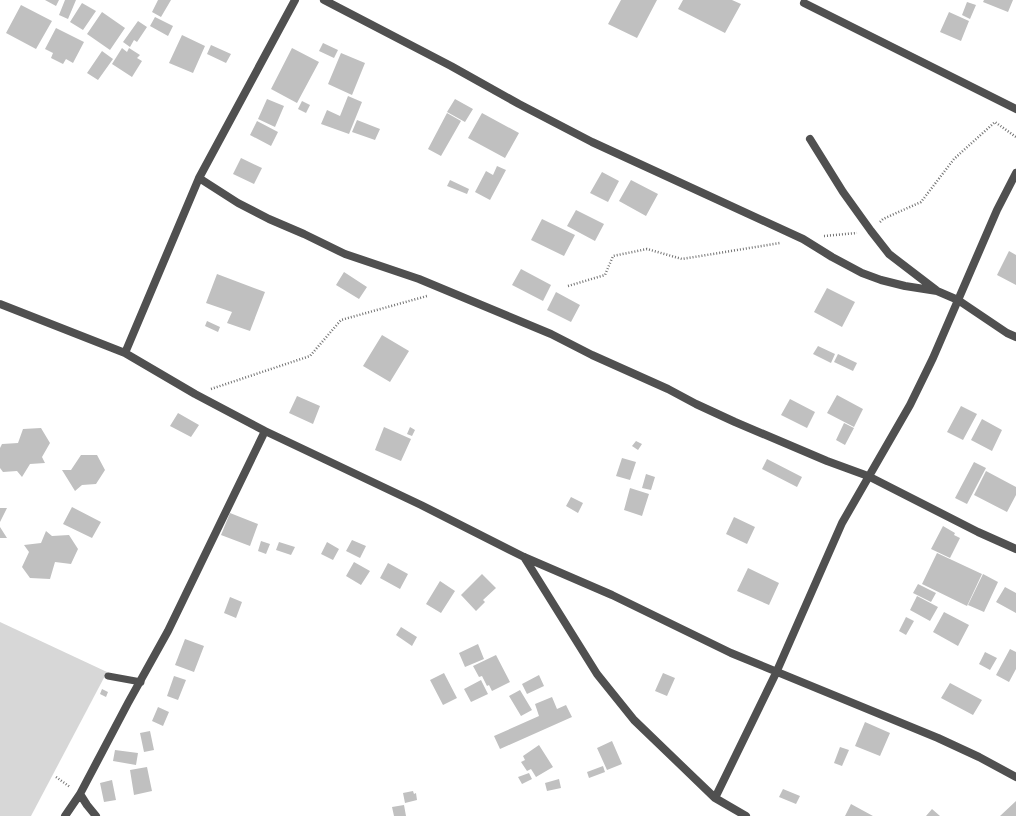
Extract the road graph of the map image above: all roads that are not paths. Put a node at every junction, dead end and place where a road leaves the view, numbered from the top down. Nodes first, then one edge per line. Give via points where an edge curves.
1 (295, 0) edge
2 (324, 0) edge
3 (804, 3) dead end
4 (1016, 109) edge
5 (810, 139) dead end
6 (1016, 173) edge
7 (199, 178) junction
8 (937, 291) junction
9 (958, 300) junction
10 (0, 304) edge
11 (1016, 337) edge
12 (125, 353) junction
13 (265, 430) junction
14 (868, 476) junction
15 (1016, 549) edge
16 (524, 557) junction
17 (776, 673) junction
18 (108, 676) dead end
19 (141, 682) junction
20 (1016, 777) edge
21 (80, 794) junction
22 (715, 798) junction
23 (65, 816) edge
24 (96, 816) edge
25 (746, 816) edge

1 - 7 street
2 - 8 street via 592,142 803,239 862,273 905,286
3 - 4 street
5 - 8 street via 843,192 889,254
6 - 9 street
7 - 12 street
7 - 14 street via 238,203 345,254 419,279 551,334 734,422
8 - 9 street
9 - 11 street
9 - 14 street via 910,405
10 - 12 street
12 - 13 street
13 - 16 street
13 - 19 street
14 - 15 street
14 - 17 street via 842,523
16 - 17 street via 612,595 704,641
16 - 22 street via 597,674 634,720
17 - 20 street via 938,738
17 - 22 street
18 - 19 lane
19 - 21 street
21 - 23 street
21 - 24 street
22 - 25 street

